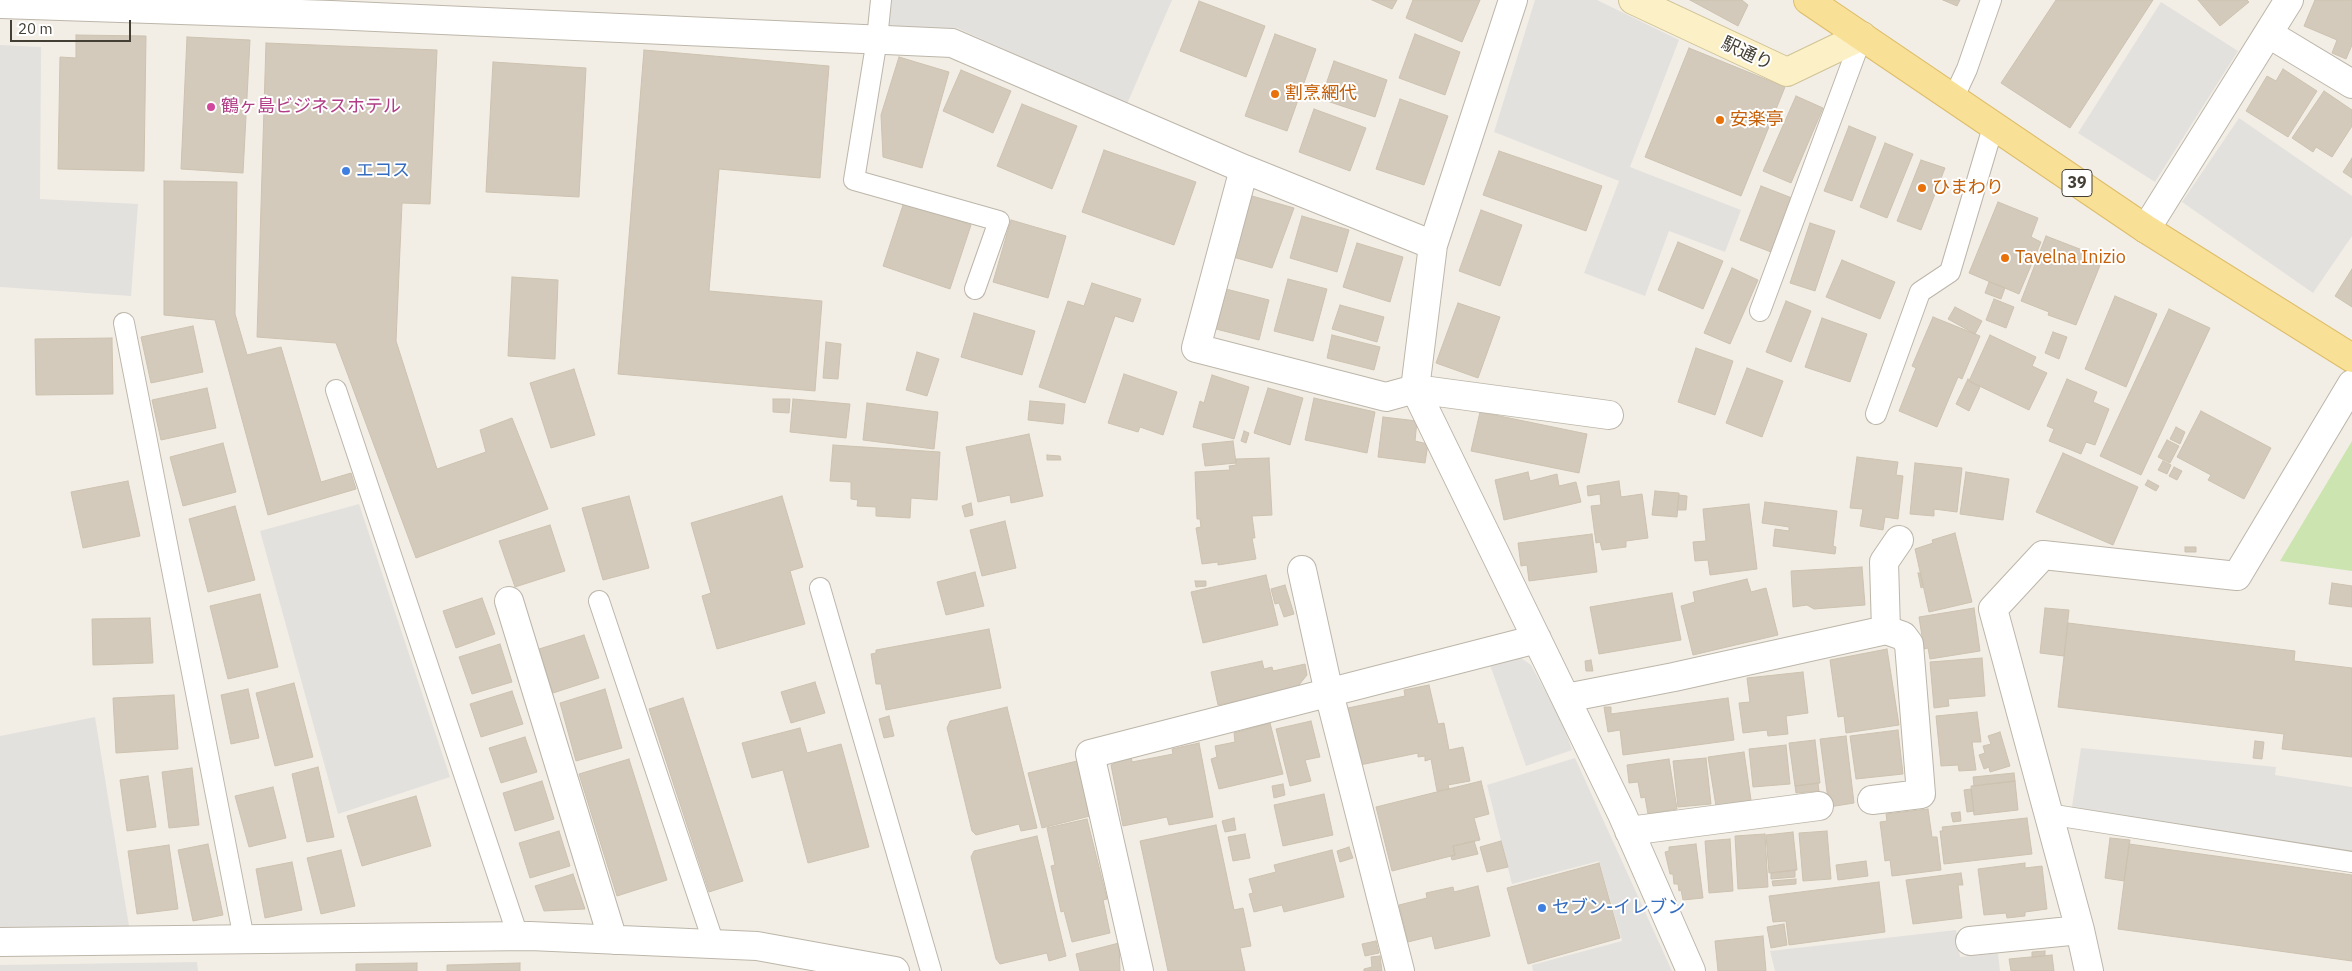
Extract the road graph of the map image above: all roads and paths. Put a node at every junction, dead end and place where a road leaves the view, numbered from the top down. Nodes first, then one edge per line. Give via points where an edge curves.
1 (881, 0) edge
2 (1513, 0) edge
3 (1633, 0) edge
4 (1808, 0) edge
5 (1991, 0) edge
6 (0, 4) edge
7 (254, 7) edge
8 (2277, 12) edge
9 (1862, 36) junction
10 (877, 39) junction
11 (2352, 84) edge
12 (1953, 99) junction
13 (1993, 127) junction
14 (1244, 169) junction
15 (2146, 229) junction
16 (1433, 245) junction
17 (975, 289) dead end
18 (1760, 311) dead end
19 (124, 323) dead end
20 (2352, 358) edge
21 (2352, 384) edge
22 (1415, 389) junction
23 (336, 390) dead end
24 (1876, 414) dead end
25 (1609, 416) dead end
26 (1899, 540) dead end
27 (1302, 570) dead end
28 (820, 588) dead end
29 (509, 601) dead end
30 (599, 601) dead end
31 (1886, 630) junction
32 (1537, 639) junction
33 (1329, 693) junction
34 (1566, 698) junction
35 (1872, 800) dead end
36 (1819, 806) dead end
37 (2048, 814) junction
38 (1629, 832) junction
39 (2352, 862) edge
40 (2080, 930) junction
41 (518, 936) junction
42 (244, 939) junction
43 (613, 940) junction
44 (1970, 941) dead end
45 (0, 942) edge
46 (714, 944) junction
47 (895, 971) edge
48 (931, 971) edge
49 (1139, 971) edge
50 (1400, 971) edge
51 (1691, 971) edge
52 (2089, 971) edge

1 - 10 lane
2 - 16 street
3 - 9 street, 駅通り via 1787,72
4 - 9 main road, 39
5 - 12 lane
6 - 7 street
7 - 10 street
8 - 11 street
8 - 15 street
9 - 12 main road, 39
9 - 18 lane
10 - 14 street via 952,43
10 - 17 lane via 854,180 999,221
12 - 13 main road, 39
13 - 15 main road, 39
13 - 24 lane via 1950,272 1920,292
14 - 16 street
14 - 22 street via 1196,348 1386,397
15 - 20 main road, 39
16 - 22 street
19 - 42 lane
21 - 37 street via 2237,576 2043,555 1993,608
22 - 25 street
22 - 32 street
23 - 41 lane
26 - 31 street via 1884,562
27 - 33 street
28 - 48 lane
29 - 43 street
30 - 46 lane
31 - 34 street
31 - 35 street via 1903,636 1909,644 1921,794
32 - 33 street
32 - 34 street
33 - 49 street via 1090,754
33 - 50 street
34 - 38 street
36 - 38 street
37 - 39 lane
37 - 40 street
38 - 51 street
40 - 44 street
40 - 52 street
41 - 42 street
41 - 43 street
42 - 45 street
43 - 46 street
46 - 47 street via 757,946

